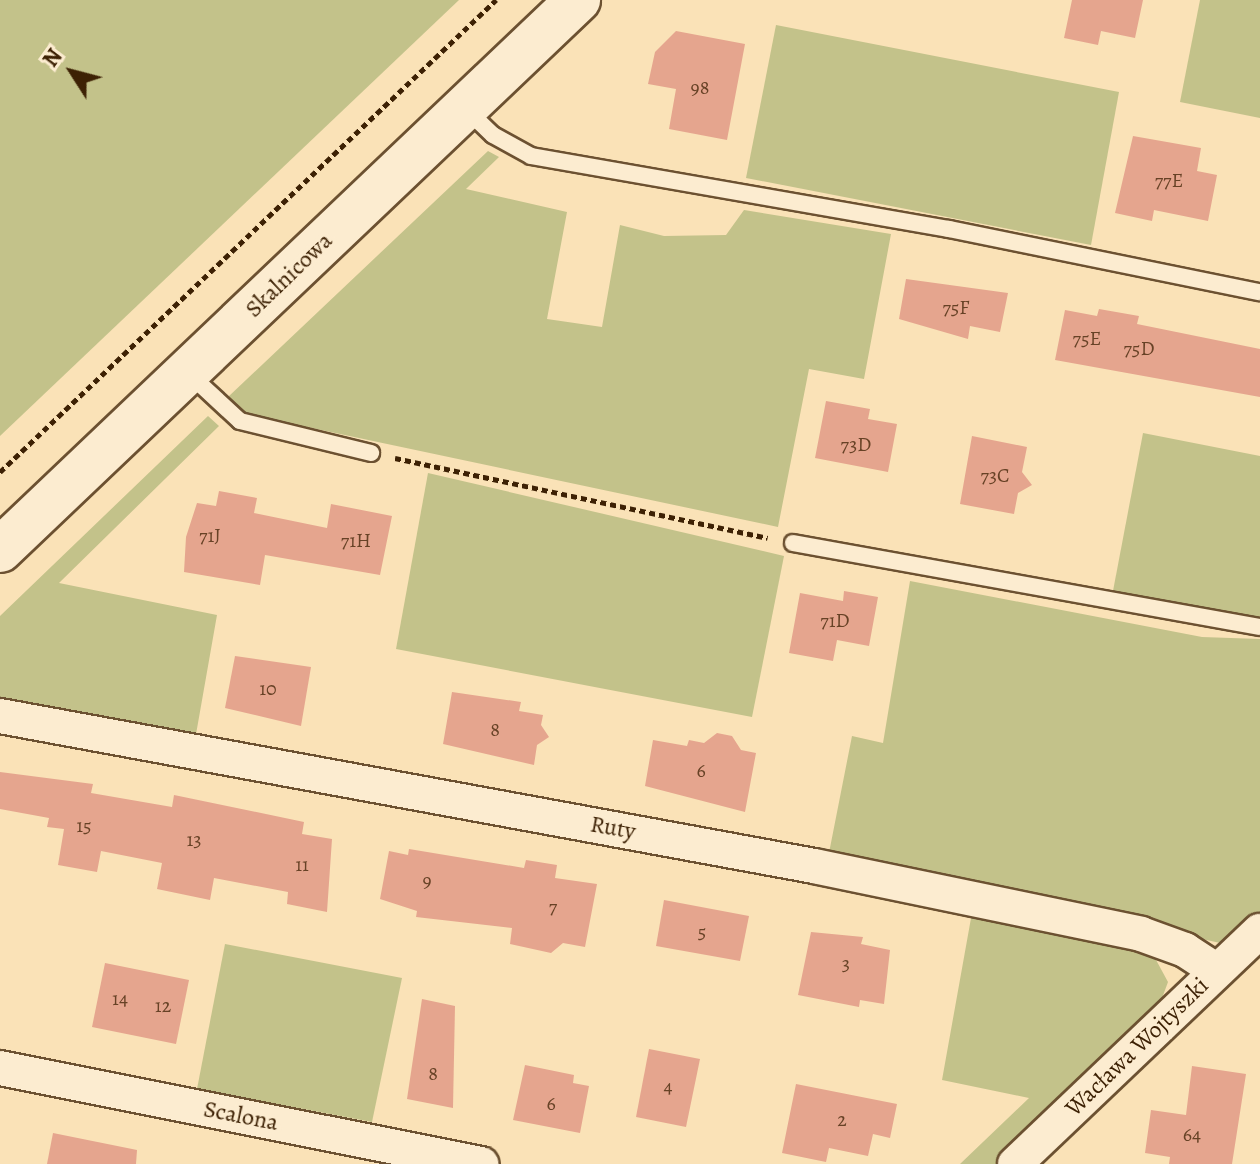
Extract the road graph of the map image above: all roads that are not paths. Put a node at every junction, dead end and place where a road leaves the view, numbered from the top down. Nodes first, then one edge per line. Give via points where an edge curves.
1 (578, 0) edge
2 (465, 108) junction
3 (1260, 292) edge
4 (187, 372) junction
5 (371, 453) road end
6 (793, 543) road end
7 (0, 550) edge
8 (1260, 627) edge
9 (0, 716) edge
10 (1260, 931) edge
11 (1216, 970) junction
12 (0, 1068) edge
13 (482, 1164) edge
14 (1015, 1164) edge

1 - 2 street, Skalnicowa
2 - 3 lane via 493,135 531,156 949,229
2 - 4 street, Skalnicowa
4 - 5 lane via 240,421
4 - 7 street, Skalnicowa
6 - 8 lane
9 - 11 street, Ruty via 814,866 1141,934 1185,950
10 - 11 street, Wacława Wojtyszki
11 - 14 street, Wacława Wojtyszki
12 - 13 street, Scalona

